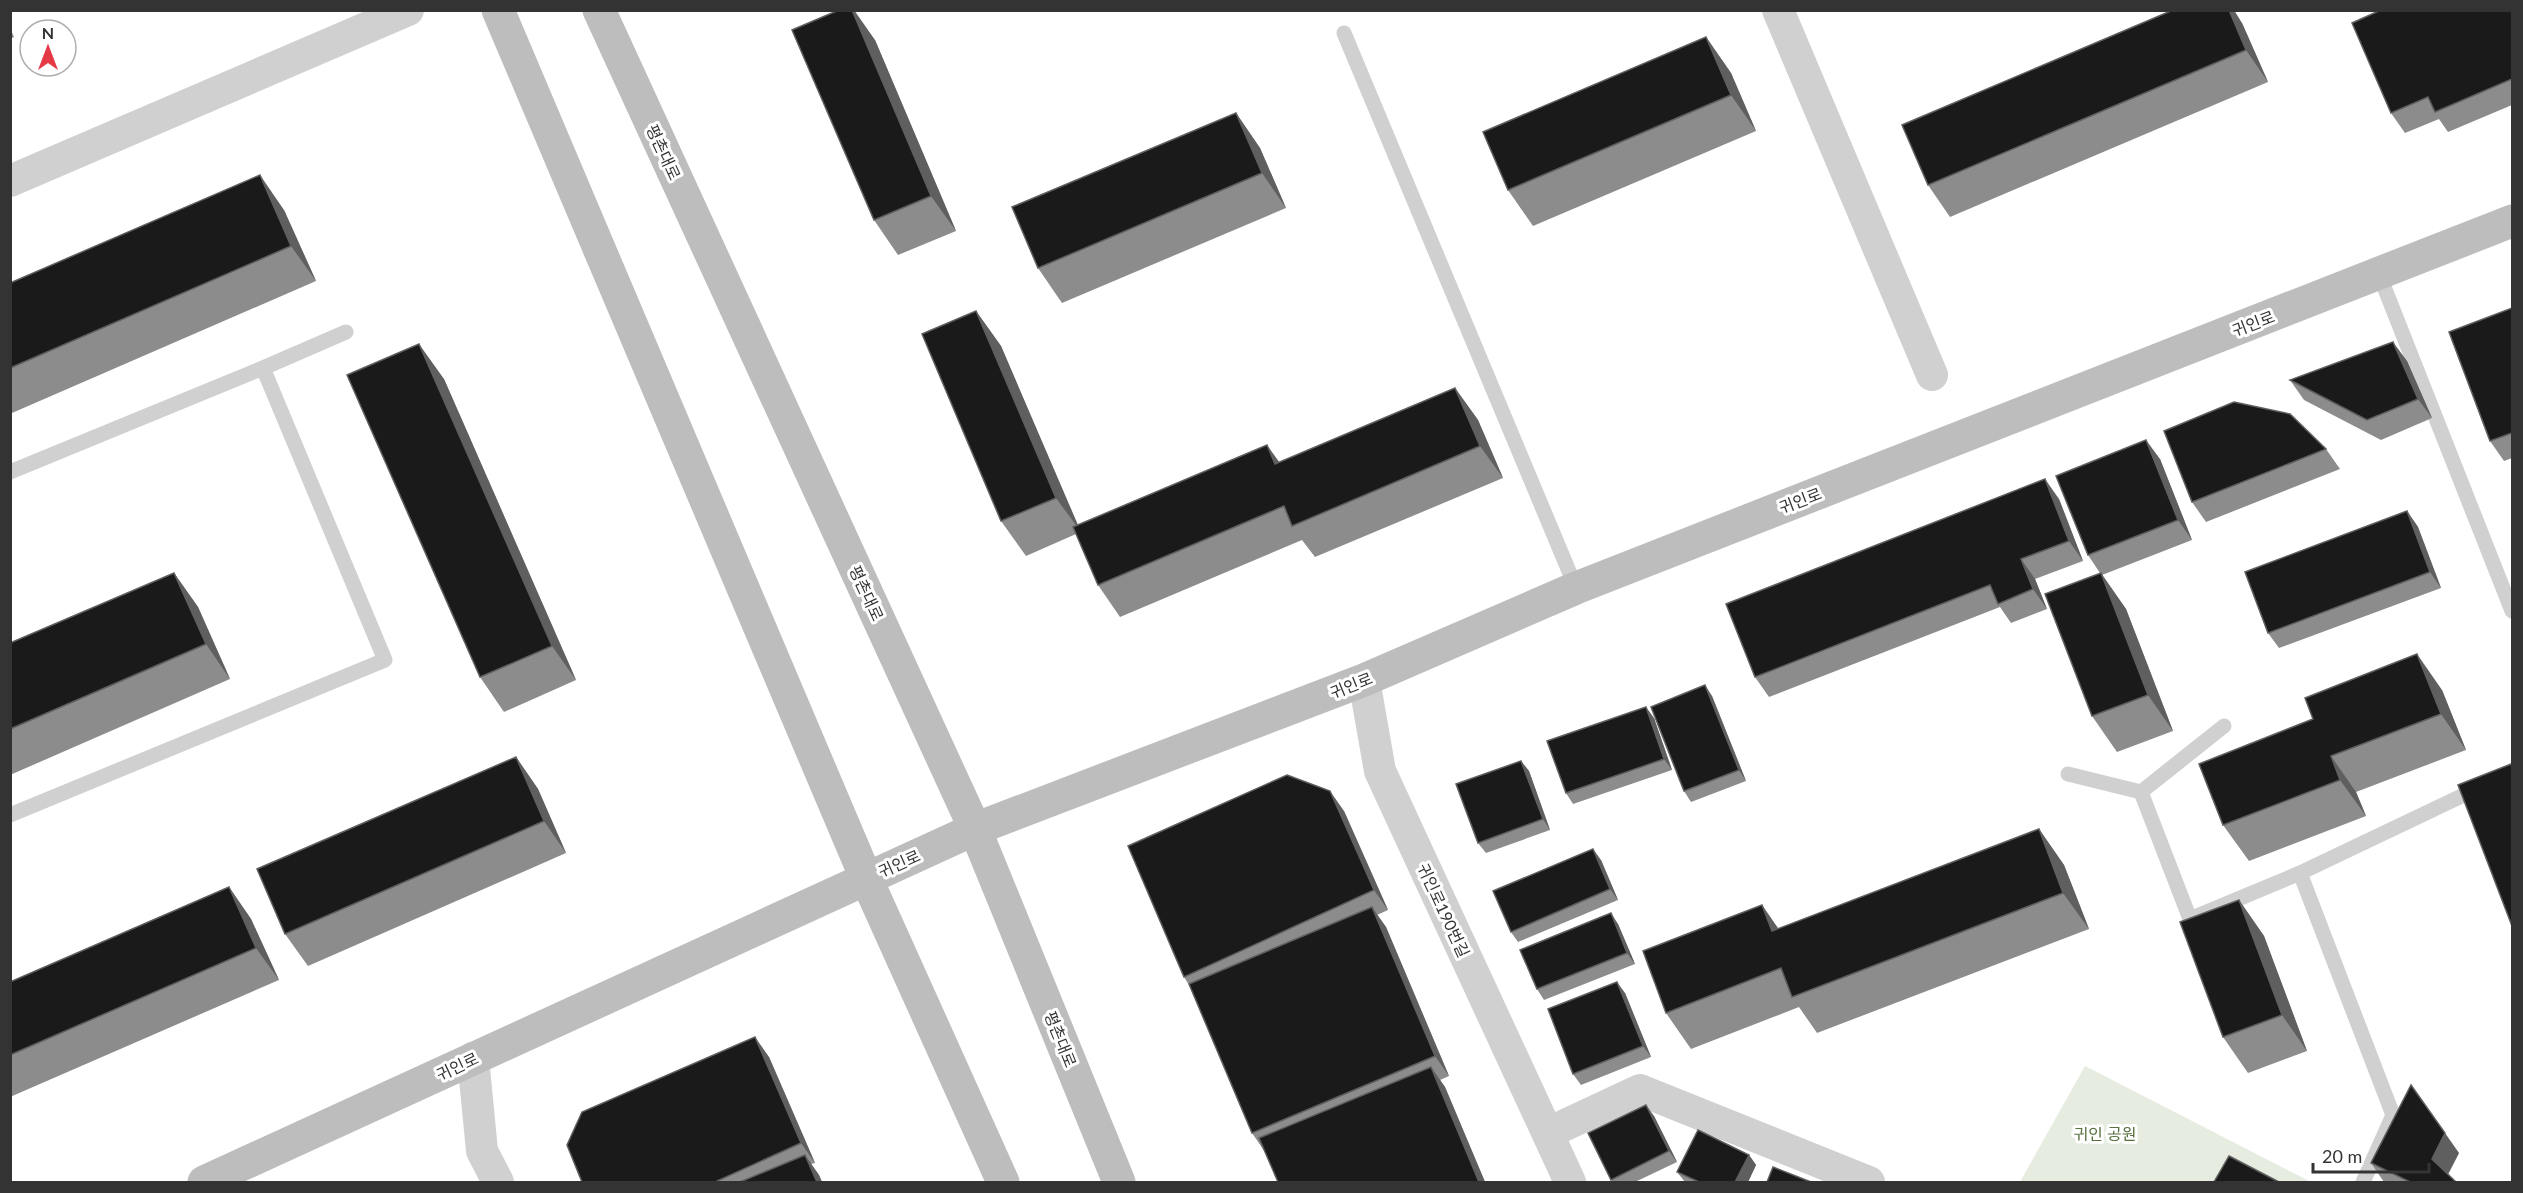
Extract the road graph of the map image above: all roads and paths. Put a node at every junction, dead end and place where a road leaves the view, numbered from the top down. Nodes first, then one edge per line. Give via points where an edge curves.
1 (408, 10) edge
2 (498, 10) edge
3 (599, 10) edge
4 (1778, 10) edge
5 (1344, 33) dead end
6 (10, 181) edge
7 (2512, 221) edge
8 (2379, 274) junction
9 (346, 332) dead end
10 (263, 368) junction
11 (1932, 375) dead end
12 (10, 472) edge
13 (1576, 588) junction
14 (2512, 611) edge
15 (1364, 680) junction
16 (2224, 726) dead end
17 (2512, 772) edge
18 (2068, 774) dead end
19 (2141, 792) junction
20 (10, 815) edge
21 (975, 829) junction
22 (2300, 873) junction
23 (866, 878) junction
24 (473, 1058) junction
25 (1548, 1133) junction
26 (204, 1182) edge
27 (498, 1182) edge
28 (1003, 1182) edge
29 (1119, 1182) edge
30 (1570, 1182) edge
31 (1869, 1182) edge
32 (2364, 1182) edge

1 - 6 street
2 - 23 street
3 - 21 street, 평촌대로
4 - 11 street
5 - 13 lane
7 - 8 street, 귀인로
8 - 13 street, 귀인로
8 - 14 lane
9 - 10 lane
10 - 12 lane
10 - 20 lane via 385,660
13 - 15 street, 귀인로
15 - 21 street, 귀인로
15 - 25 street, 귀인로190번길 via 1380,771
16 - 19 lane
17 - 22 lane
18 - 19 lane
19 - 22 lane via 2190,919
21 - 23 street, 귀인로
21 - 29 street, 평촌대로
22 - 32 lane via 2393,1115
23 - 24 street, 귀인로
23 - 28 street
24 - 26 street, 귀인로
24 - 27 street via 482,1151
25 - 30 street, 귀인로190번길
25 - 31 street via 1640,1090

